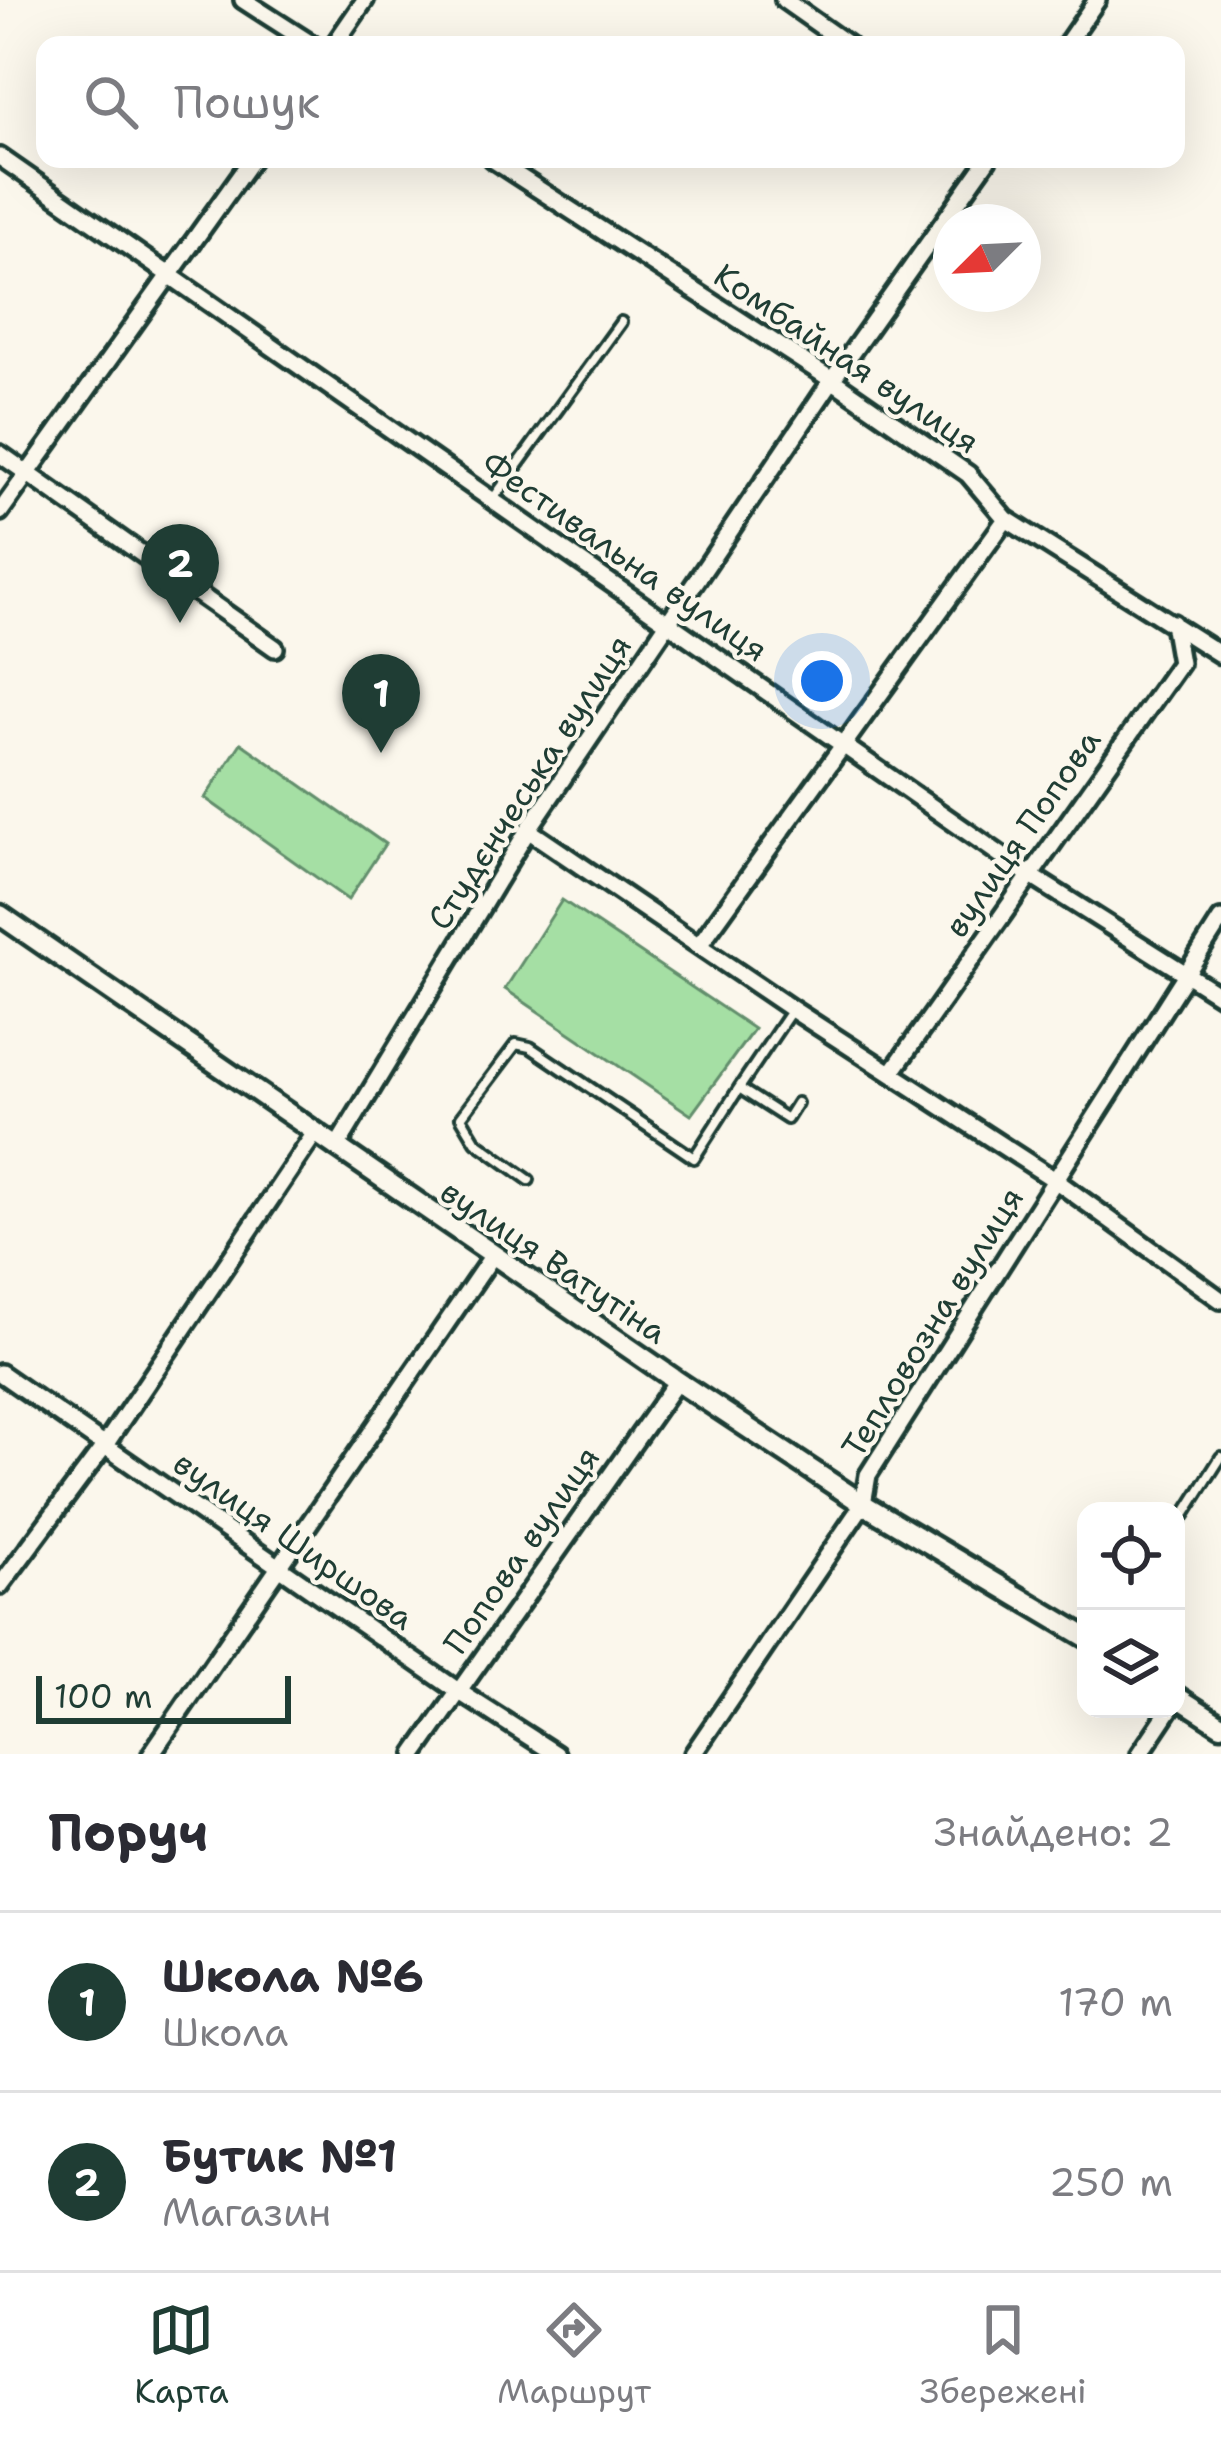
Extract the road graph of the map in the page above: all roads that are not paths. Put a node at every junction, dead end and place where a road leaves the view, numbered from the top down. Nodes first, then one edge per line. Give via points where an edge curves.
1 (243, 0) edge
2 (365, 0) edge
3 (784, 0) edge
4 (1097, 0) edge
5 (299, 36) edge
6 (340, 36) edge
7 (835, 36) edge
8 (1072, 36) edge
9 (0, 157) edge
10 (246, 168) edge
11 (506, 168) edge
12 (982, 168) edge
13 (170, 274) junction
14 (621, 322) dead end
15 (832, 380) junction
16 (0, 454) edge
17 (29, 475) junction
18 (492, 500) junction
19 (0, 512) edge
20 (1006, 519) junction
21 (667, 623) junction
22 (1173, 623) junction
23 (275, 648) dead end
24 (1221, 655) edge
25 (847, 745) junction
26 (528, 830) junction
27 (1028, 874) junction
28 (0, 915) edge
29 (1221, 919) edge
30 (700, 944) junction
31 (1187, 973) junction
32 (1221, 996) edge
33 (792, 1010) junction
34 (892, 1072) junction
35 (739, 1088) junction
36 (797, 1103) dead end
37 (315, 1133) junction
38 (335, 1148) junction
39 (529, 1180) dead end
40 (1055, 1180) junction
41 (493, 1255) junction
42 (1221, 1300) edge
43 (0, 1373) edge
44 (677, 1381) junction
45 (104, 1444) junction
46 (1221, 1456) edge
47 (863, 1504) junction
48 (1185, 1514) edge
49 (281, 1567) junction
50 (0, 1586) edge
51 (1077, 1631) edge
52 (458, 1691) junction
53 (1185, 1705) edge
54 (1163, 1718) edge
55 (1221, 1725) edge
56 (151, 1754) edge
57 (415, 1754) edge
58 (556, 1754) edge
59 (693, 1754) edge
60 (1140, 1754) edge

1 - 5 street
2 - 6 street
3 - 7 street
4 - 8 street
9 - 13 street, Фестивальна вулиця
10 - 13 street
11 - 15 street, Комбайная вулиця
12 - 15 street, Студєнчеська вулиця
13 - 17 street
13 - 18 street, Фестивальна вулиця
14 - 18 lane
15 - 20 street, Комбайная вулиця via 968,474
15 - 21 street, Студєнчеська вулиця
16 - 17 street
17 - 19 street
17 - 23 street
18 - 21 street, Фестивальна вулиця
20 - 22 street, Комбайная вулиця
20 - 25 street
21 - 25 street, Фестивальна вулиця
21 - 26 street, Студєнчеська вулиця
22 - 24 street, Комбайная вулиця
22 - 27 street, вулиця Попова via 1180,663
25 - 27 street, Фестивальна вулиця
25 - 30 street
26 - 30 street
26 - 38 street, Студєнчеська вулиця
27 - 31 street, Фестивальна вулиця
27 - 34 street, вулиця Попова
28 - 37 street, вулиця Ватутіна
29 - 31 street, Тепловозна вулиця
30 - 33 street
31 - 32 street, Фестивальна вулиця
31 - 40 street, Тепловозна вулиця
33 - 34 street
33 - 35 lane
34 - 40 street
35 - 36 lane via 787,1119
35 - 39 lane via 694,1158 516,1044 461,1124
37 - 38 street, вулиця Ватутіна
37 - 45 street
38 - 41 street, вулиця Ватутіна
40 - 42 street
40 - 47 street, Тепловозна вулиця via 868,1474
41 - 44 street, вулиця Ватутіна
41 - 49 street
43 - 45 street, вулиця Ширшова
44 - 47 street, вулиця Ватутіна
44 - 52 street, Попова вулиця
45 - 49 street, вулиця Ширшова
45 - 50 street
46 - 48 lane
47 - 51 street, вулиця Ватутіна
47 - 59 street, Тепловозна вулиця
49 - 52 street, вулиця Ширшова
49 - 56 street
52 - 57 street, Попова вулиця
52 - 58 street, вулиця Ширшова
53 - 55 street
54 - 60 street

